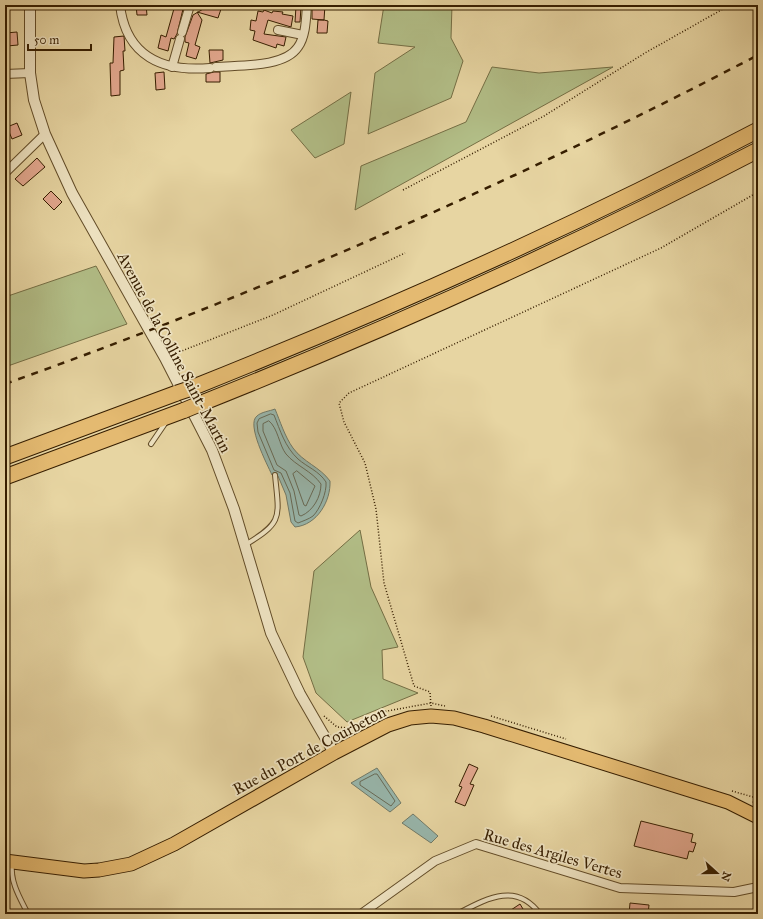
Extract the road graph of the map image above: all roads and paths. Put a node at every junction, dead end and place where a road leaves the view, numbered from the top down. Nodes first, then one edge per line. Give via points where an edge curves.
1 (30, 5) edge
2 (120, 5) edge
3 (190, 5) edge
4 (307, 5) edge
5 (730, 5) edge
6 (278, 30) dead end
7 (303, 35) junction
8 (172, 67) junction
9 (30, 73) junction
10 (5, 74) edge
11 (758, 130) edge
12 (45, 134) junction
13 (758, 150) edge
14 (5, 173) edge
15 (403, 190) dead end
16 (758, 192) edge
17 (405, 253) dead end
18 (165, 358) junction
19 (171, 415) junction
20 (151, 444) dead end
21 (5, 457) edge
22 (275, 475) dead end
23 (5, 477) edge
24 (245, 545) junction
25 (430, 716) junction
26 (334, 753) junction
27 (728, 802) junction
28 (758, 806) edge
29 (758, 817) edge
30 (9, 861) edge
31 (758, 887) edge
32 (28, 914) edge
33 (360, 914) edge
34 (457, 914) edge
35 (540, 914) edge

1 - 9 street, Avenue de la Colline Saint-Martin
2 - 8 street via 122,18 132,40 145,55
3 - 8 street
4 - 7 street
5 - 15 path via 644,53 544,116
6 - 7 street
7 - 8 street via 299,47 288,57 274,62 189,69
9 - 10 street
9 - 12 street, Avenue de la Colline Saint-Martin via 34,100
11 - 21 highway via 491,260 326,333 183,391
12 - 14 street
12 - 18 street, Avenue de la Colline Saint-Martin via 72,193
13 - 19 highway via 503,275 324,354
16 - 25 path via 661,248 349,392 339,403 344,422 365,462 376,510 384,583 414,686 430,692
17 - 18 path via 272,315
18 - 24 street, Avenue de la Colline Saint-Martin via 212,450
19 - 20 lane
19 - 23 highway
22 - 24 lane via 278,510 275,521 270,529
24 - 26 street, Avenue de la Colline Saint-Martin via 279,653
25 - 26 main road, Rue du Port de Courbeton via 410,718 388,725
25 - 27 main road, Rue du Port de Courbeton via 454,718 484,726
26 - 30 main road, Rue du Port de Courbeton via 174,844 131,864 84,871
27 - 28 main road, Rue du Port de Courbeton
27 - 29 main road, Rue du Port de Courbeton
30 - 32 lane via 16,891
31 - 33 street, Rue des Argiles Vertes via 734,892 620,888 476,844 435,861
34 - 35 lane via 502,895 518,896

